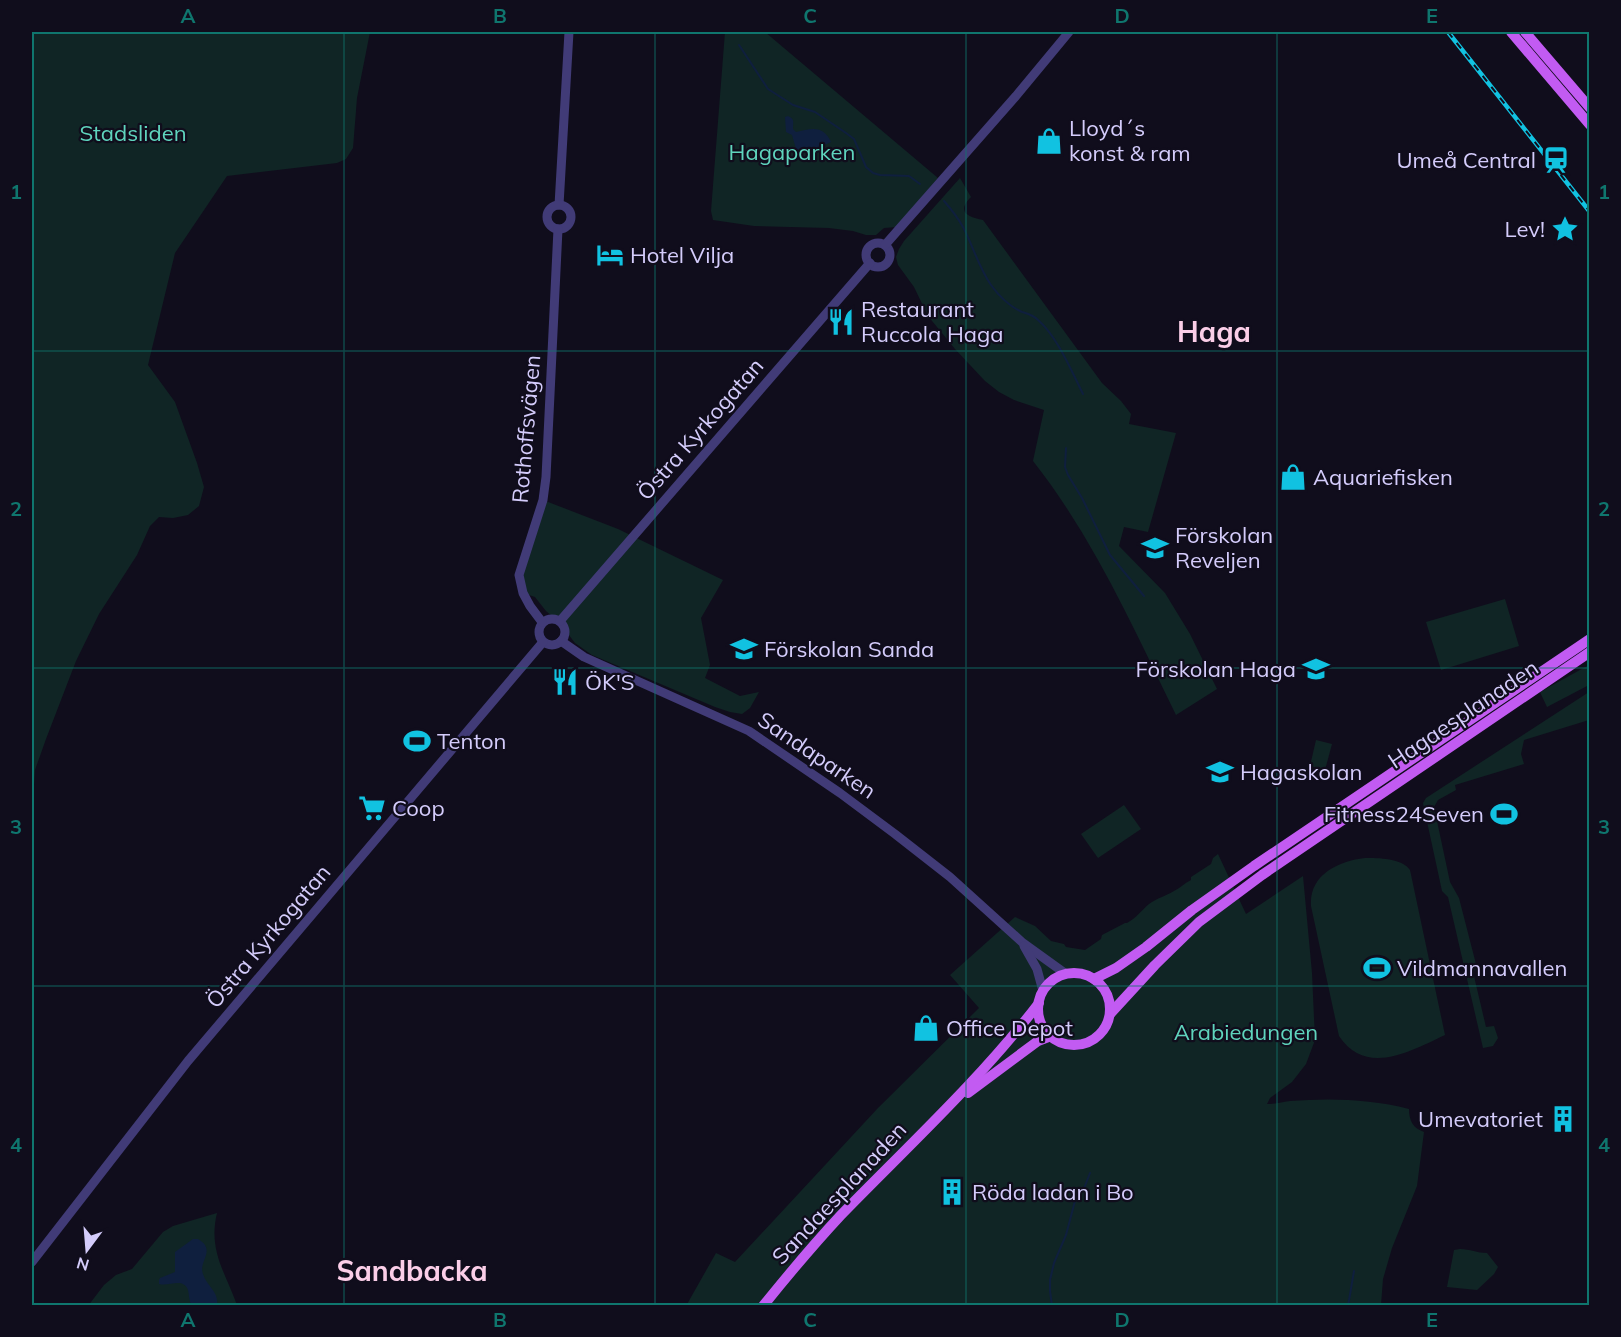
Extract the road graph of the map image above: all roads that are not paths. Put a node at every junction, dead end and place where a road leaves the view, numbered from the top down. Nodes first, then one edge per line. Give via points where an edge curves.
1 (568, 32) edge
2 (1069, 32) edge
3 (1511, 32) edge
4 (1525, 32) edge
5 (1590, 108) edge
6 (1590, 125) edge
7 (559, 205) junction
8 (558, 229) junction
9 (885, 245) junction
10 (870, 264) junction
11 (560, 621) junction
12 (542, 622) junction
13 (1590, 632) edge
14 (1590, 639) edge
15 (561, 641) junction
16 (543, 642) junction
17 (1590, 652) edge
18 (1590, 657) edge
19 (1570, 659) junction
20 (1023, 944) junction
21 (1066, 974) junction
22 (1094, 979) junction
23 (1043, 991) junction
24 (1039, 1003) junction
25 (1110, 1014) junction
26 (1051, 1036) junction
27 (945, 1110) junction
28 (32, 1262) edge
29 (763, 1305) edge

1 - 7 street, Rothoffsvägen
2 - 9 street, Östra Kyrkogatan
3 - 6 main road
4 - 5 main road
7 - 8 street, Rothoffsvägen via 551,208 547,216 550,226
7 - 8 street, Rothoffsvägen via 568,210 571,218 568,225
8 - 12 street, Rothoffsvägen via 546,477 543,500 519,575 522,593
9 - 10 street, Östra Kyrkogatan via 869,246 866,256
9 - 10 street, Östra Kyrkogatan via 890,255 886,264
10 - 11 street, Östra Kyrkogatan
11 - 12 street
11 - 15 street via 565,633
12 - 16 street via 538,632
13 - 19 main road
14 - 19 main road, Hagaesplanaden
15 - 16 street via 552,645
15 - 20 street, Sandaparken via 584,657 749,731 840,793 951,877
16 - 28 street, Östra Kyrkogatan via 188,1061
17 - 19 main road, Hagaesplanaden
18 - 19 main road
19 - 22 main road, Hagaesplanaden via 1254,866 1146,947
19 - 25 main road, Hagaesplanaden via 1199,922
20 - 21 street, Sandaparken
20 - 23 street, Sandaparken via 1037,969
21 - 22 main road
21 - 23 main road
22 - 25 main road via 1107,993
23 - 24 main road
24 - 26 main road via 1040,1020
24 - 27 main road, Sandaesplanaden
25 - 26 main road via 1105,1028 1089,1042 1069,1044
26 - 27 main road, Sandaesplanaden via 1038,1041
27 - 29 main road, Sandaesplanaden via 839,1217

